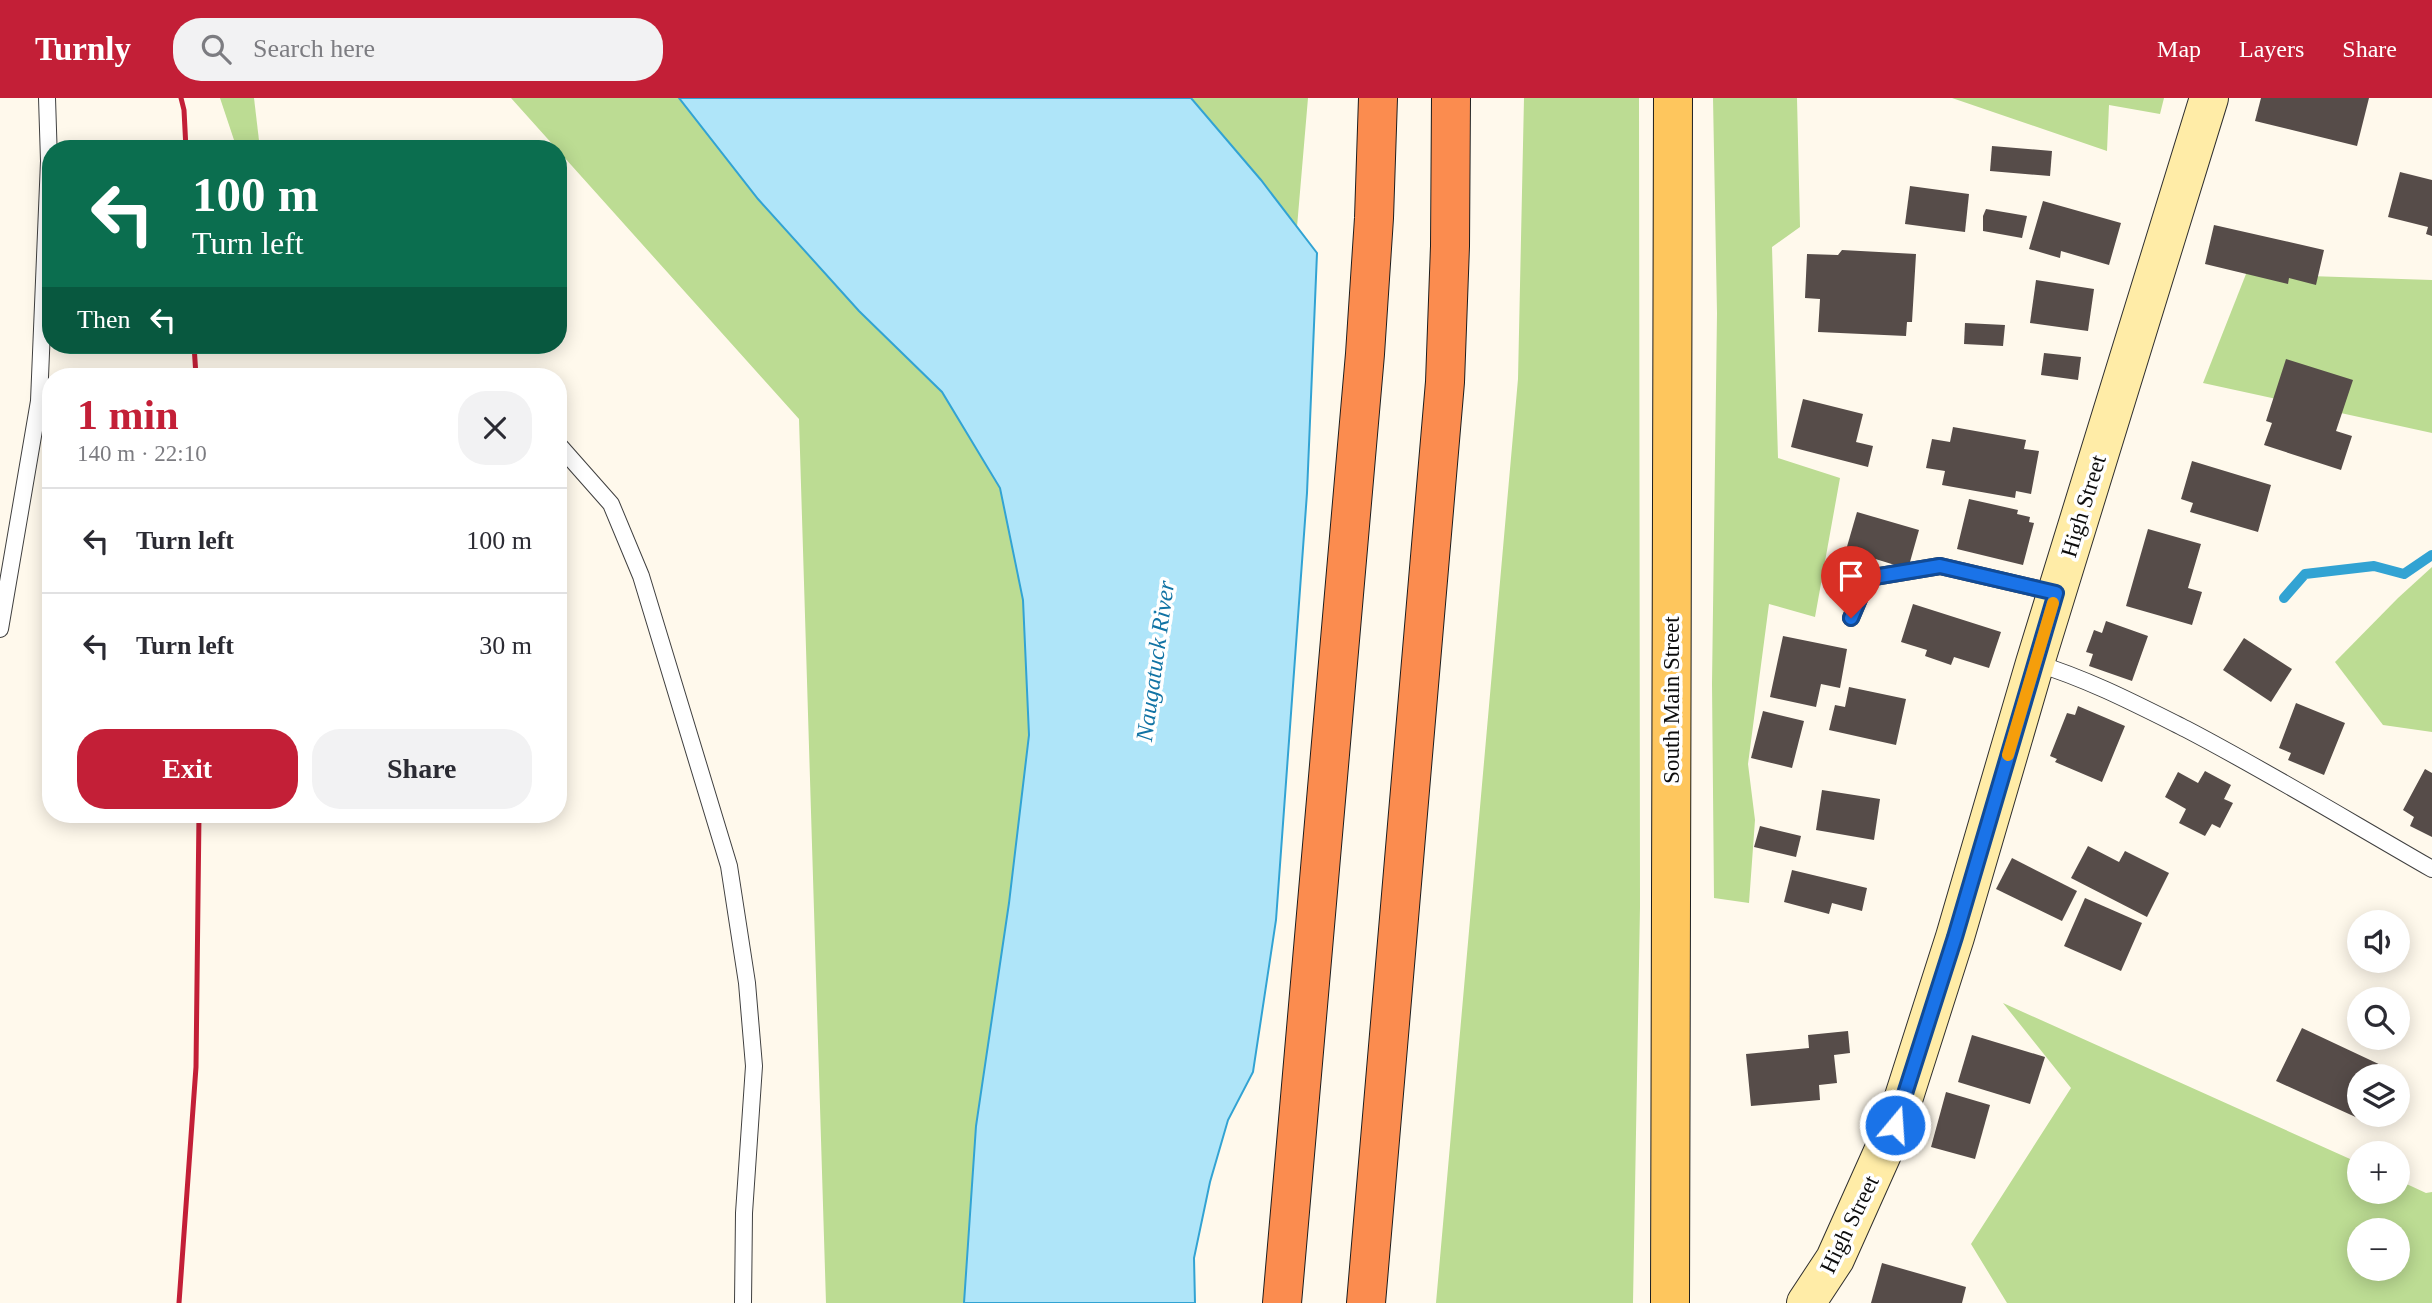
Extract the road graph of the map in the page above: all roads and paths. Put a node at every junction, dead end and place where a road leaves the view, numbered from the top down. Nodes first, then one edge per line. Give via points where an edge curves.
1 (47, 98) edge
2 (1378, 98) edge
3 (1451, 98) edge
4 (1673, 98) edge
5 (2209, 98) edge
6 (48, 140) edge
7 (42, 416) edge
8 (567, 454) edge
9 (2056, 593) junction
10 (1851, 618) dead end
11 (0, 629) edge
12 (2035, 663) junction
13 (2432, 869) edge
14 (743, 1303) edge
15 (1282, 1303) edge
16 (1366, 1303) edge
17 (1670, 1303) edge
18 (1806, 1303) edge

1 - 6 lane
2 - 15 highway via 1365,354
3 - 16 highway via 1445,382
4 - 17 main road, South Main Street
5 - 9 street, High Street
7 - 11 lane
8 - 14 lane via 611,504 641,576 729,866 754,1066
9 - 10 lane via 1940,566 1868,578
9 - 12 street, High Street
12 - 13 lane via 2121,695
12 - 18 street, High Street via 1895,1125 1835,1259

